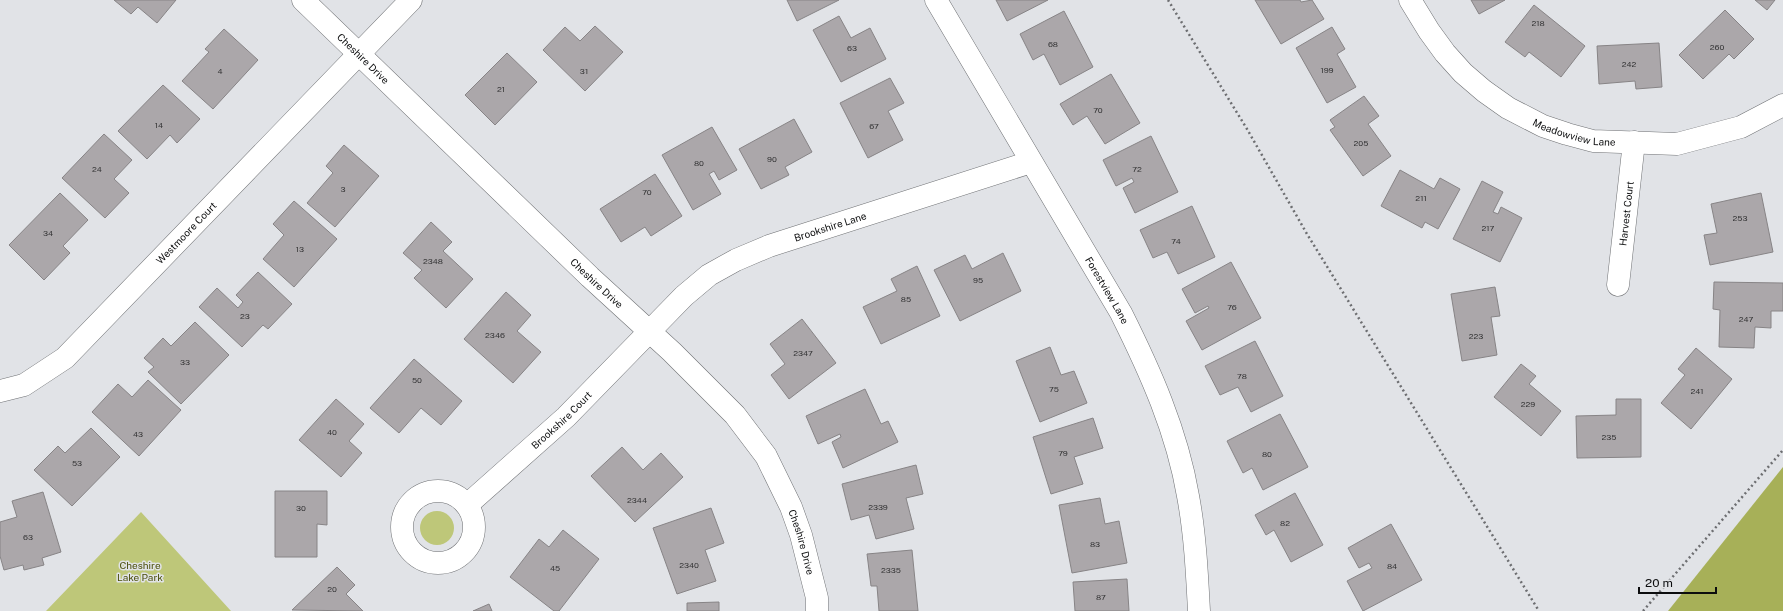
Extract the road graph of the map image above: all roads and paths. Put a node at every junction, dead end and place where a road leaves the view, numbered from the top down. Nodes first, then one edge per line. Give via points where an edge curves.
1 (303, 0) edge
2 (412, 0) edge
3 (936, 0) edge
4 (1168, 0) edge
5 (1410, 0) edge
6 (359, 54) junction
7 (1783, 105) edge
8 (1634, 142) junction
9 (1031, 162) junction
10 (1618, 285) dead end
11 (650, 331) junction
12 (0, 391) edge
13 (1783, 450) edge
14 (467, 505) dead end
15 (817, 611) edge
16 (1199, 611) edge
17 (1539, 611) edge
18 (1643, 611) edge

1 - 6 street, Cheshire Drive
2 - 6 street, Westmoore Court
3 - 9 street, Forestview Lane
4 - 17 path via 1247,129 1307,234
5 - 8 street, Meadowview Lane via 1429,31 1463,74 1508,108 1542,126 1567,134 1594,141
6 - 11 street, Cheshire Drive via 590,277
6 - 12 street, Westmoore Court via 65,358 24,385
7 - 8 street, Meadowview Lane via 1723,133 1677,144
8 - 10 street, Harvest Court
9 - 11 street, Brookshire Lane via 769,246 736,260 709,275
9 - 16 street, Forestview Lane via 1121,313 1148,366 1163,405 1177,448 1188,496
11 - 14 street, Brookshire Court via 566,417
11 - 15 street, Cheshire Drive via 730,410 766,456 791,506 801,535 817,598
13 - 18 path

